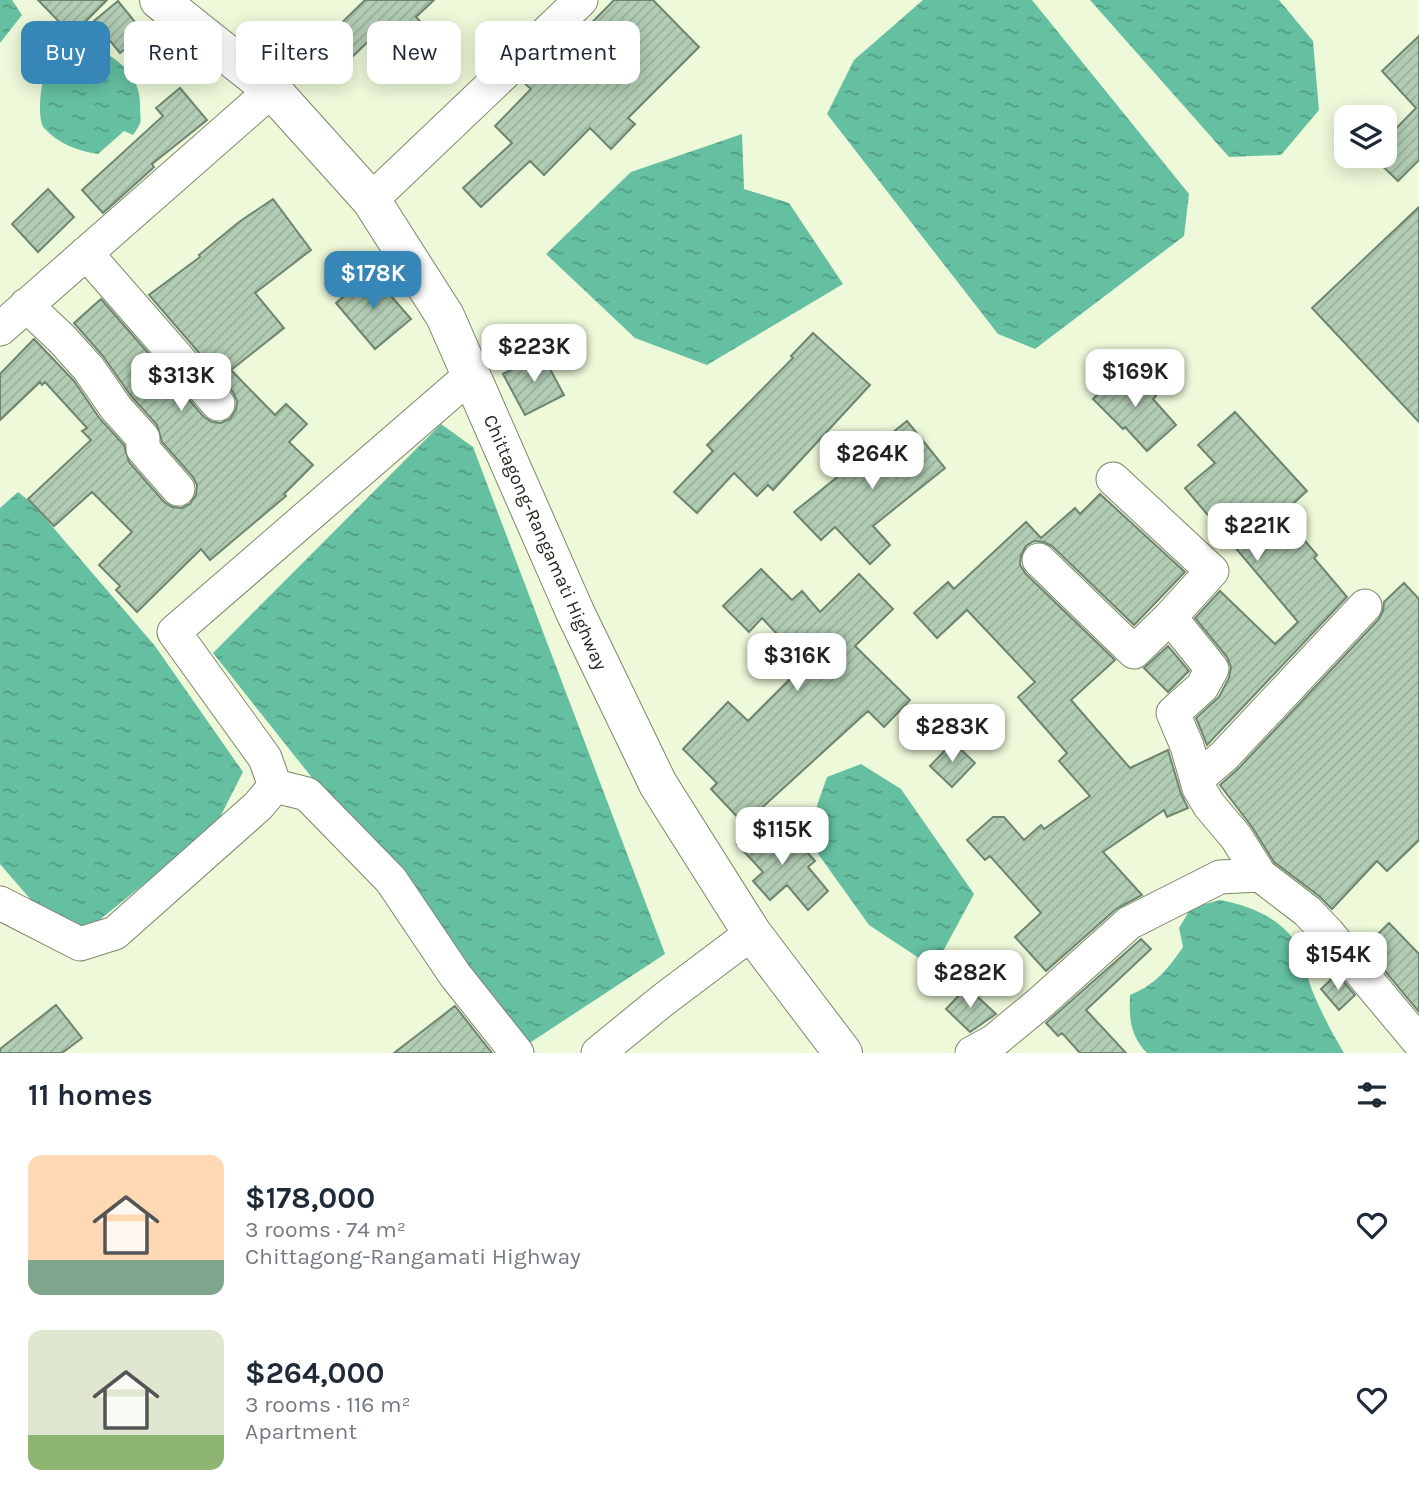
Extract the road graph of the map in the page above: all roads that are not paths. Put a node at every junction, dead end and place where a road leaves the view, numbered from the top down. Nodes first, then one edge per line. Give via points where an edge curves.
1 (159, 0) edge
2 (581, 0) edge
3 (272, 90) junction
4 (371, 200) junction
5 (86, 253) junction
6 (26, 305) junction
7 (0, 329) edge
8 (471, 375) junction
9 (218, 404) dead end
10 (1113, 479) dead end
11 (178, 489) dead end
12 (1039, 560) dead end
13 (1365, 606) dead end
14 (1170, 617) junction
15 (1196, 779) junction
16 (275, 786) junction
17 (1260, 875) junction
18 (0, 903) edge
19 (752, 933) junction
20 (1419, 1042) edge
21 (517, 1053) edge
22 (598, 1053) edge
23 (843, 1053) edge
24 (972, 1053) edge

1 - 3 main road, Chittagong-Rangamati Highway
2 - 4 street
3 - 4 main road, Chittagong-Rangamati Highway
3 - 5 street
4 - 8 main road, Chittagong-Rangamati Highway via 445,316
5 - 6 street
5 - 9 street
6 - 7 street
6 - 11 street via 89,369 143,439 143,449
8 - 16 street via 174,632 265,758
8 - 19 main road, Chittagong-Rangamati Highway via 575,612 659,784
10 - 14 street via 1212,571
12 - 14 street via 1134,652
13 - 15 street via 1224,756
14 - 15 street via 1212,669 1202,687 1173,712
15 - 17 street via 1209,805
16 - 18 street via 115,933 80,944
16 - 21 street via 307,794 391,880 455,975
17 - 20 street via 1307,911
17 - 24 street via 1220,877 1129,923 1031,1011
19 - 22 street
19 - 23 main road, Chittagong-Rangamati Highway

